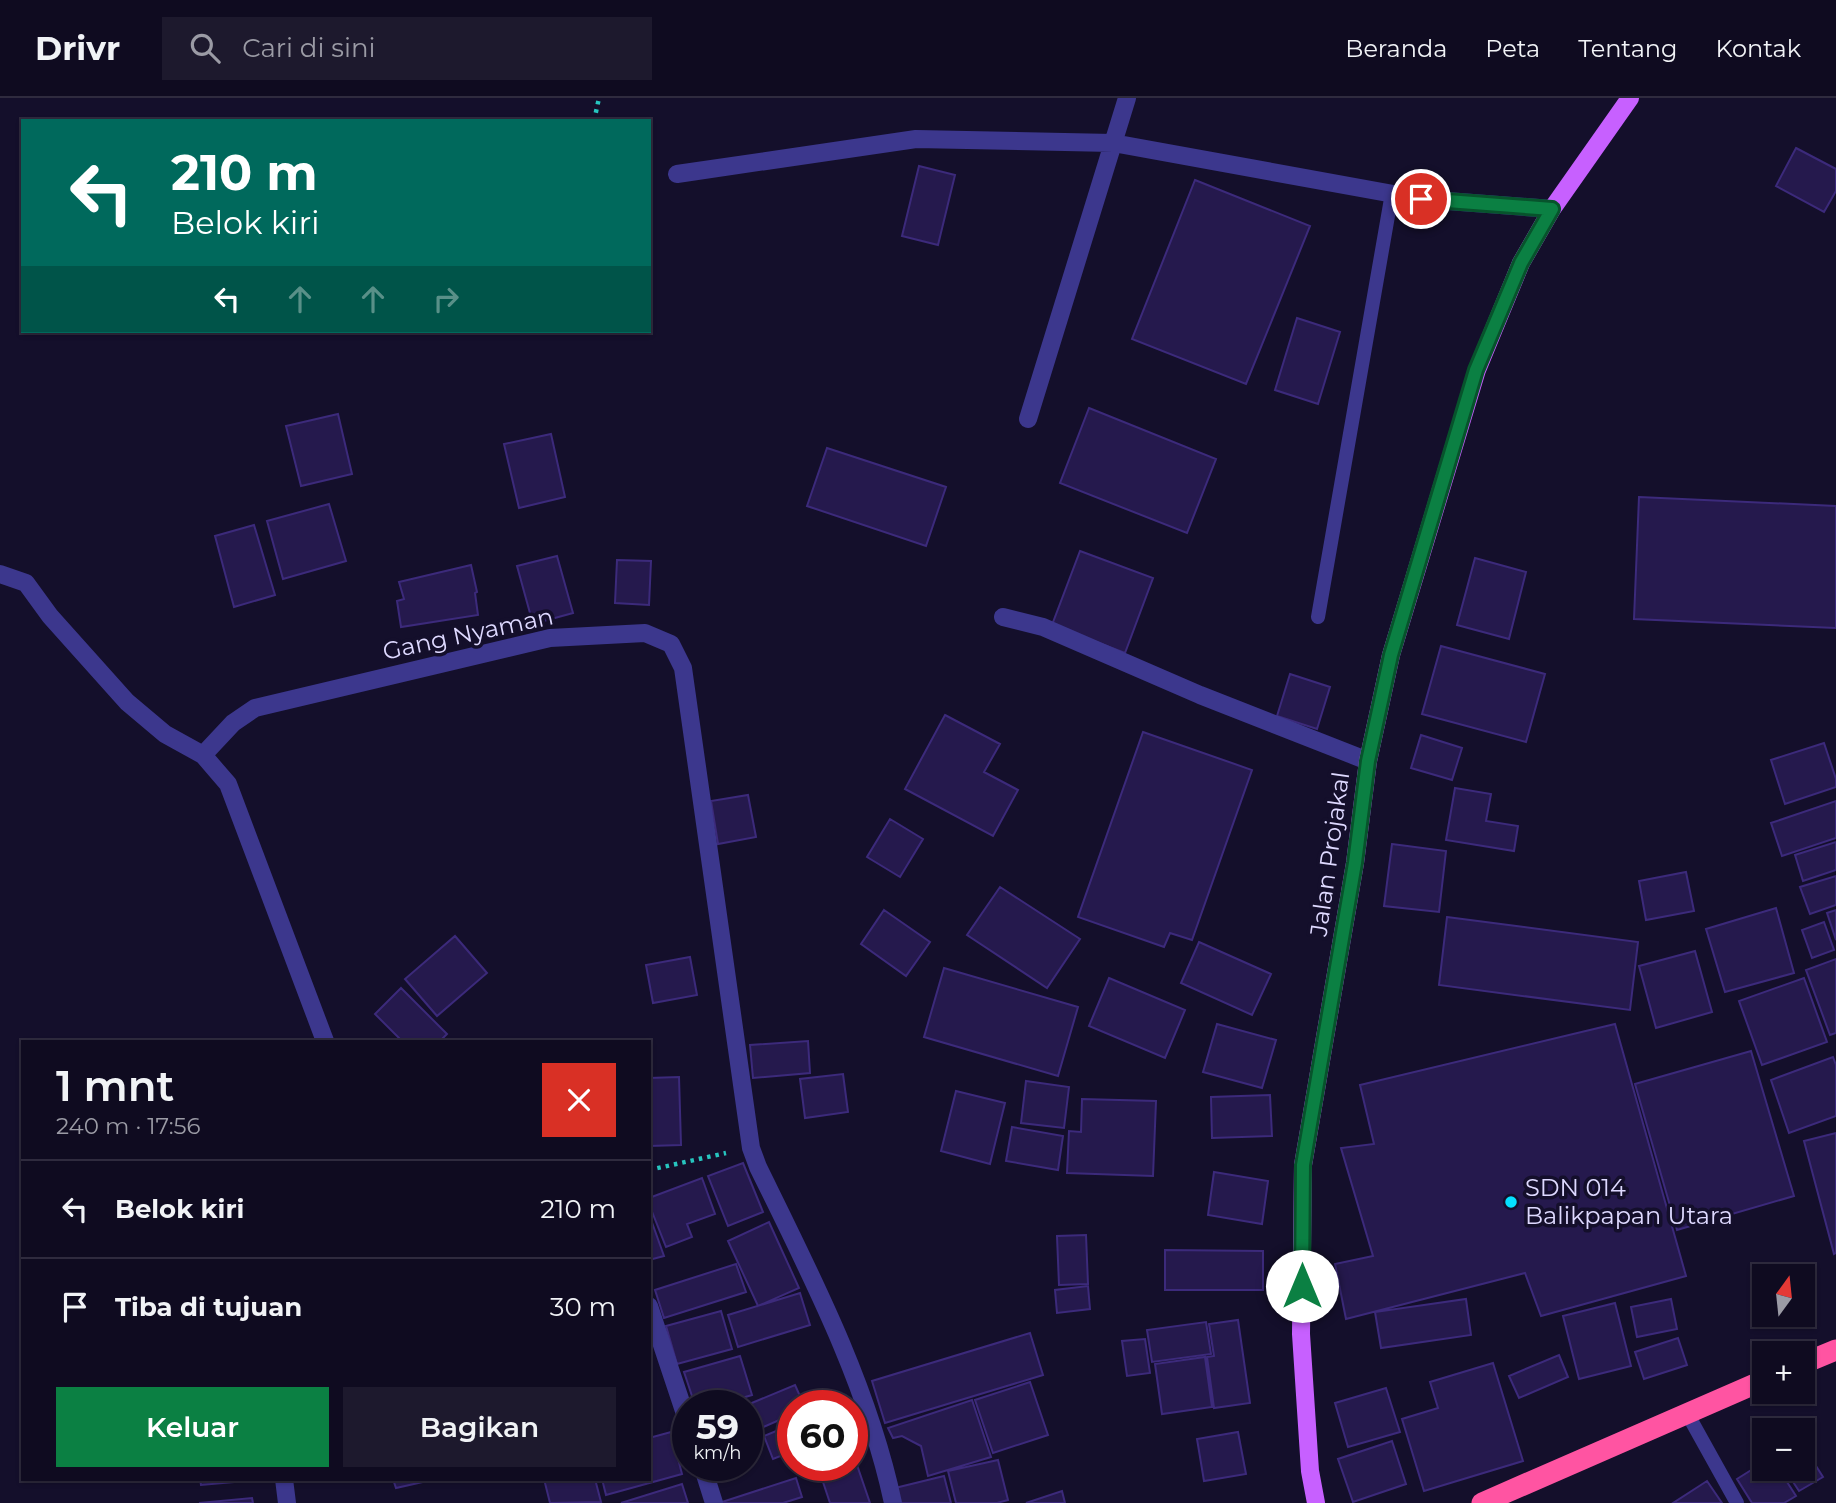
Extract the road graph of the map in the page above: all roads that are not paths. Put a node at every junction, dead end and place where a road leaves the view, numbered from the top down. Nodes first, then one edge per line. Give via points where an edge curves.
1 (1127, 98) edge
2 (1630, 98) edge
3 (1113, 143) junction
4 (677, 174) dead end
5 (1392, 193) junction
6 (1552, 209) junction
7 (1028, 419) dead end
8 (0, 574) edge
9 (1003, 617) dead end
10 (1318, 617) dead end
11 (203, 755) junction
12 (1368, 761) junction
13 (325, 1040) edge
14 (651, 1312) edge
15 (1836, 1350) edge
16 (1815, 1359) edge
17 (1752, 1385) edge
18 (677, 1390) edge
19 (1688, 1413) junction
20 (284, 1481) edge
21 (707, 1481) edge
22 (288, 1503) edge
23 (714, 1503) edge
24 (892, 1503) edge
25 (1316, 1503) edge
26 (1482, 1503) edge
27 (1737, 1503) edge

1 - 3 street
2 - 6 main road, Jalan Projakal
3 - 4 street via 916,139
3 - 5 street
3 - 7 street
5 - 6 street
5 - 10 lane
6 - 12 main road, Jalan Projakal via 1521,263 1476,370 1391,655
8 - 11 street via 26,583 50,617 127,702 165,734
9 - 12 street via 1043,627
11 - 13 street via 228,784
11 - 24 street, Gang Nyaman via 233,723 255,708 309,695 550,638 645,634 671,644 683,668 751,1148 861,1393
12 - 25 main road, Jalan Projakal via 1303,1165 1301,1334
14 - 18 street
15 - 16 highway
17 - 19 highway
19 - 26 highway
19 - 27 lane
20 - 22 street
21 - 23 street

